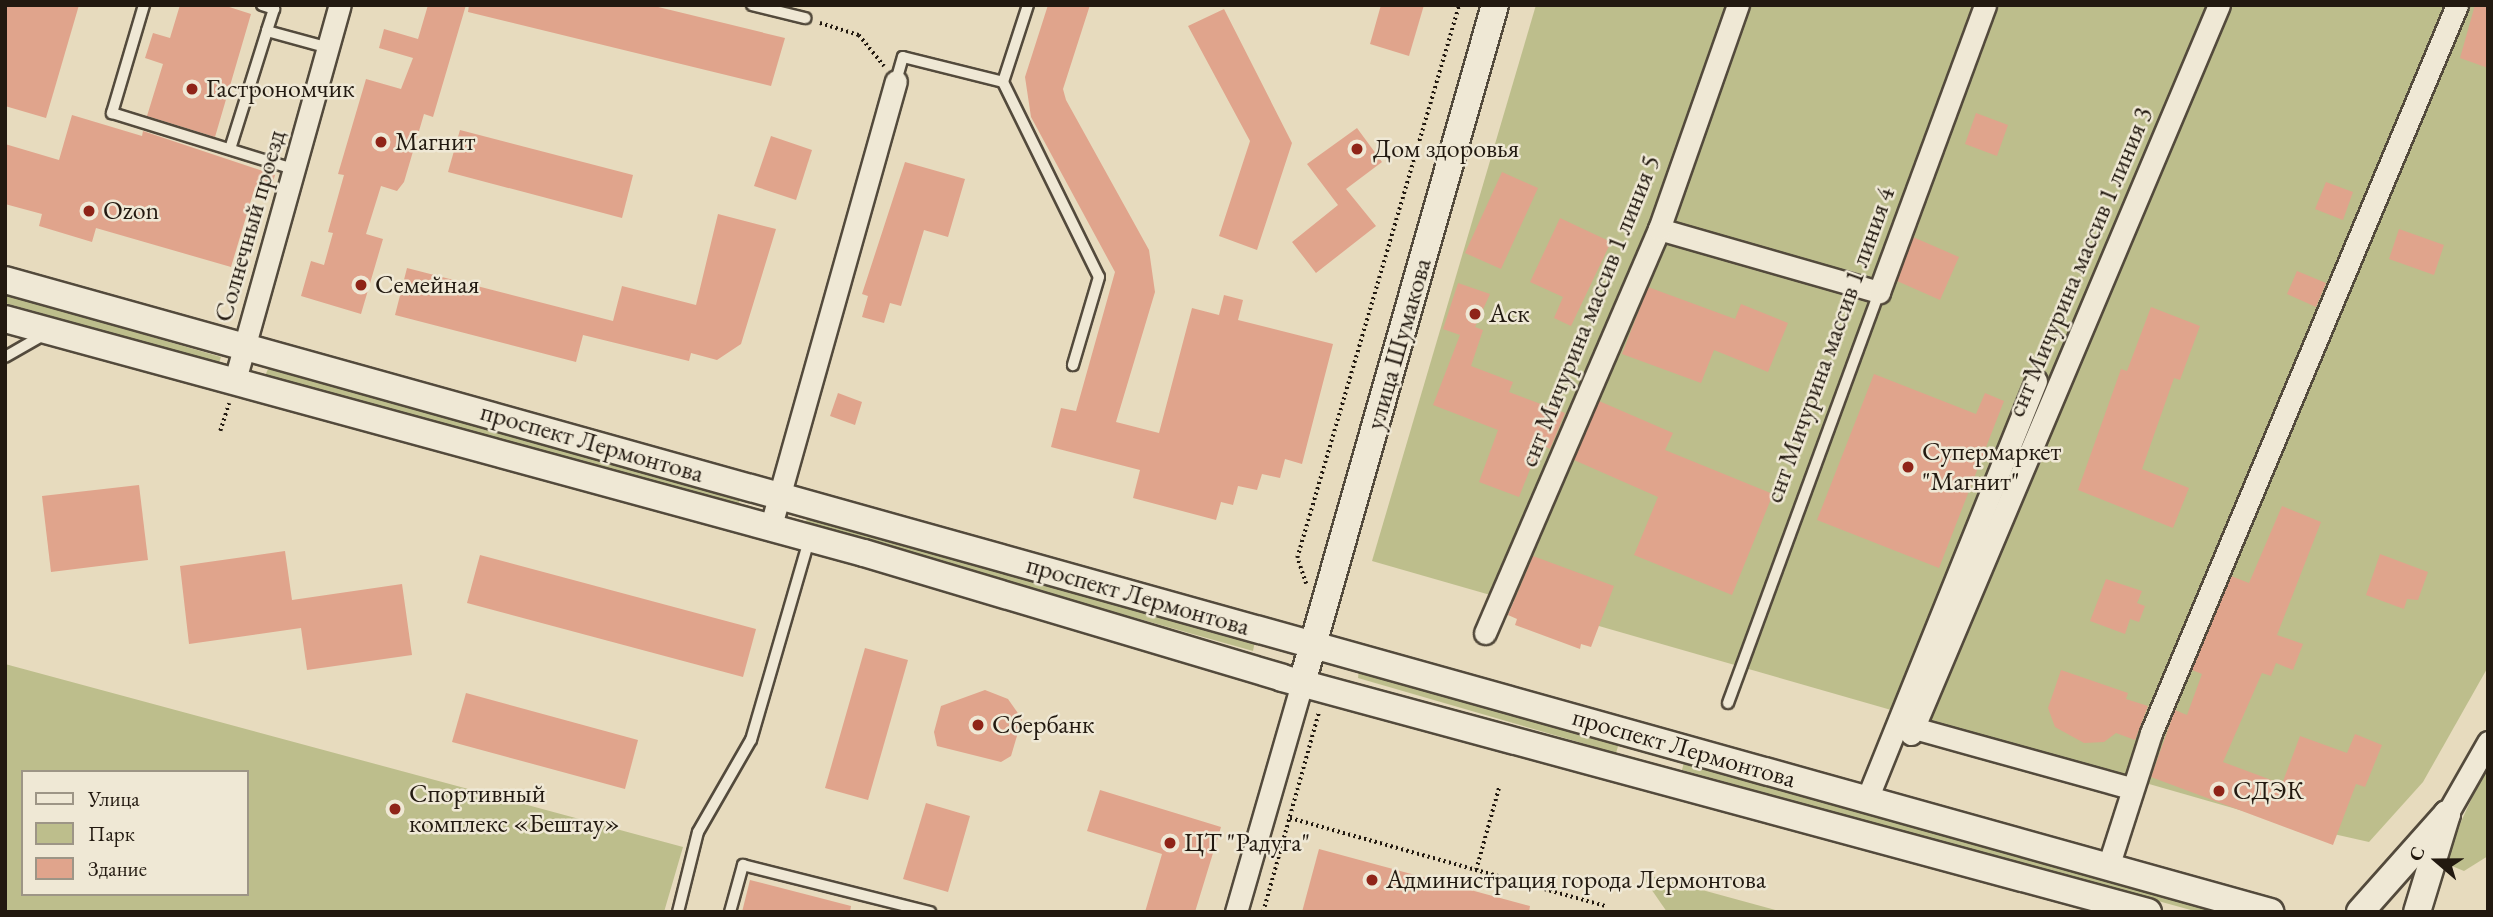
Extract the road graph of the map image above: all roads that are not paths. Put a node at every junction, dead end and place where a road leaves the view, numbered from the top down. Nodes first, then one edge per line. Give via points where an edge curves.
1 (144, 5) edge
2 (262, 5) edge
3 (340, 5) edge
4 (752, 5) edge
5 (1028, 5) edge
6 (1495, 5) edge
7 (1738, 5) edge
8 (1984, 5) edge
9 (2219, 5) edge
10 (2457, 5) edge
11 (805, 18) road end
12 (267, 31) junction
13 (329, 48) junction
14 (896, 81) joint
15 (1003, 82) junction
16 (230, 149) junction
17 (296, 170) junction
18 (1659, 229) junction
19 (5, 280) edge
20 (1879, 292) junction
21 (5, 319) edge
22 (50, 331) junction
23 (246, 347) junction
24 (5, 357) edge
25 (1073, 365) dead end
26 (235, 380) junction
27 (2036, 381) dead end
28 (782, 496) junction
29 (770, 529) junction
30 (809, 540) junction
31 (1485, 633) dead end
32 (1311, 644) junction
33 (1313, 685) junction
34 (1728, 704) dead end
35 (2488, 742) edge
36 (2130, 788) junction
37 (1867, 799) junction
38 (2447, 814) junction
39 (2108, 867) junction
40 (678, 912) edge
41 (730, 912) edge
42 (930, 912) edge
43 (1236, 912) edge
44 (2148, 912) edge
45 (2270, 912) edge
46 (2360, 912) edge
47 (2368, 912) edge
48 (2382, 912) edge
49 (2417, 912) edge

1 - 16 lane via 112,113
2 - 12 lane via 274,9
3 - 13 street, Солнечный проезд
4 - 11 lane
5 - 15 lane
6 - 32 street, улица Шумакова
7 - 18 street, снт Мичурина массив 1 линия 5
8 - 20 street, снт Мичурина массив 1 линия 4
9 - 36 street, снт Мичурина массив 1 линия 3 via 1912,731
10 - 36 street
12 - 13 lane
12 - 16 lane
13 - 17 street, Солнечный проезд
14 - 15 lane via 903,57
14 - 28 street
15 - 25 lane via 1099,277
16 - 17 lane
17 - 23 street, Солнечный проезд
18 - 20 street
18 - 31 street, снт Мичурина массив 1 линия 5
19 - 23 street, проспект Лермонтова
20 - 34 lane, снт Мичурина массив 1 линия 4
21 - 22 street, проспект Лермонтова
22 - 24 lane
22 - 26 street, проспект Лермонтова
23 - 26 street, Солнечный проезд
23 - 28 street, проспект Лермонтова
26 - 29 street, проспект Лермонтова
27 - 37 street
28 - 29 street
28 - 32 street, проспект Лермонтова
29 - 30 street, проспект Лермонтова
30 - 33 street, проспект Лермонтова
30 - 40 lane via 751,740 698,832
32 - 33 street, улица Шумакова
32 - 37 street, проспект Лермонтова
33 - 43 street
33 - 44 street, проспект Лермонтова
35 - 38 street
36 - 39 street
37 - 39 street, проспект Лермонтова
38 - 46 street
38 - 49 street
39 - 45 street, проспект Лермонтова
41 - 42 lane via 743,864
47 - 48 street

